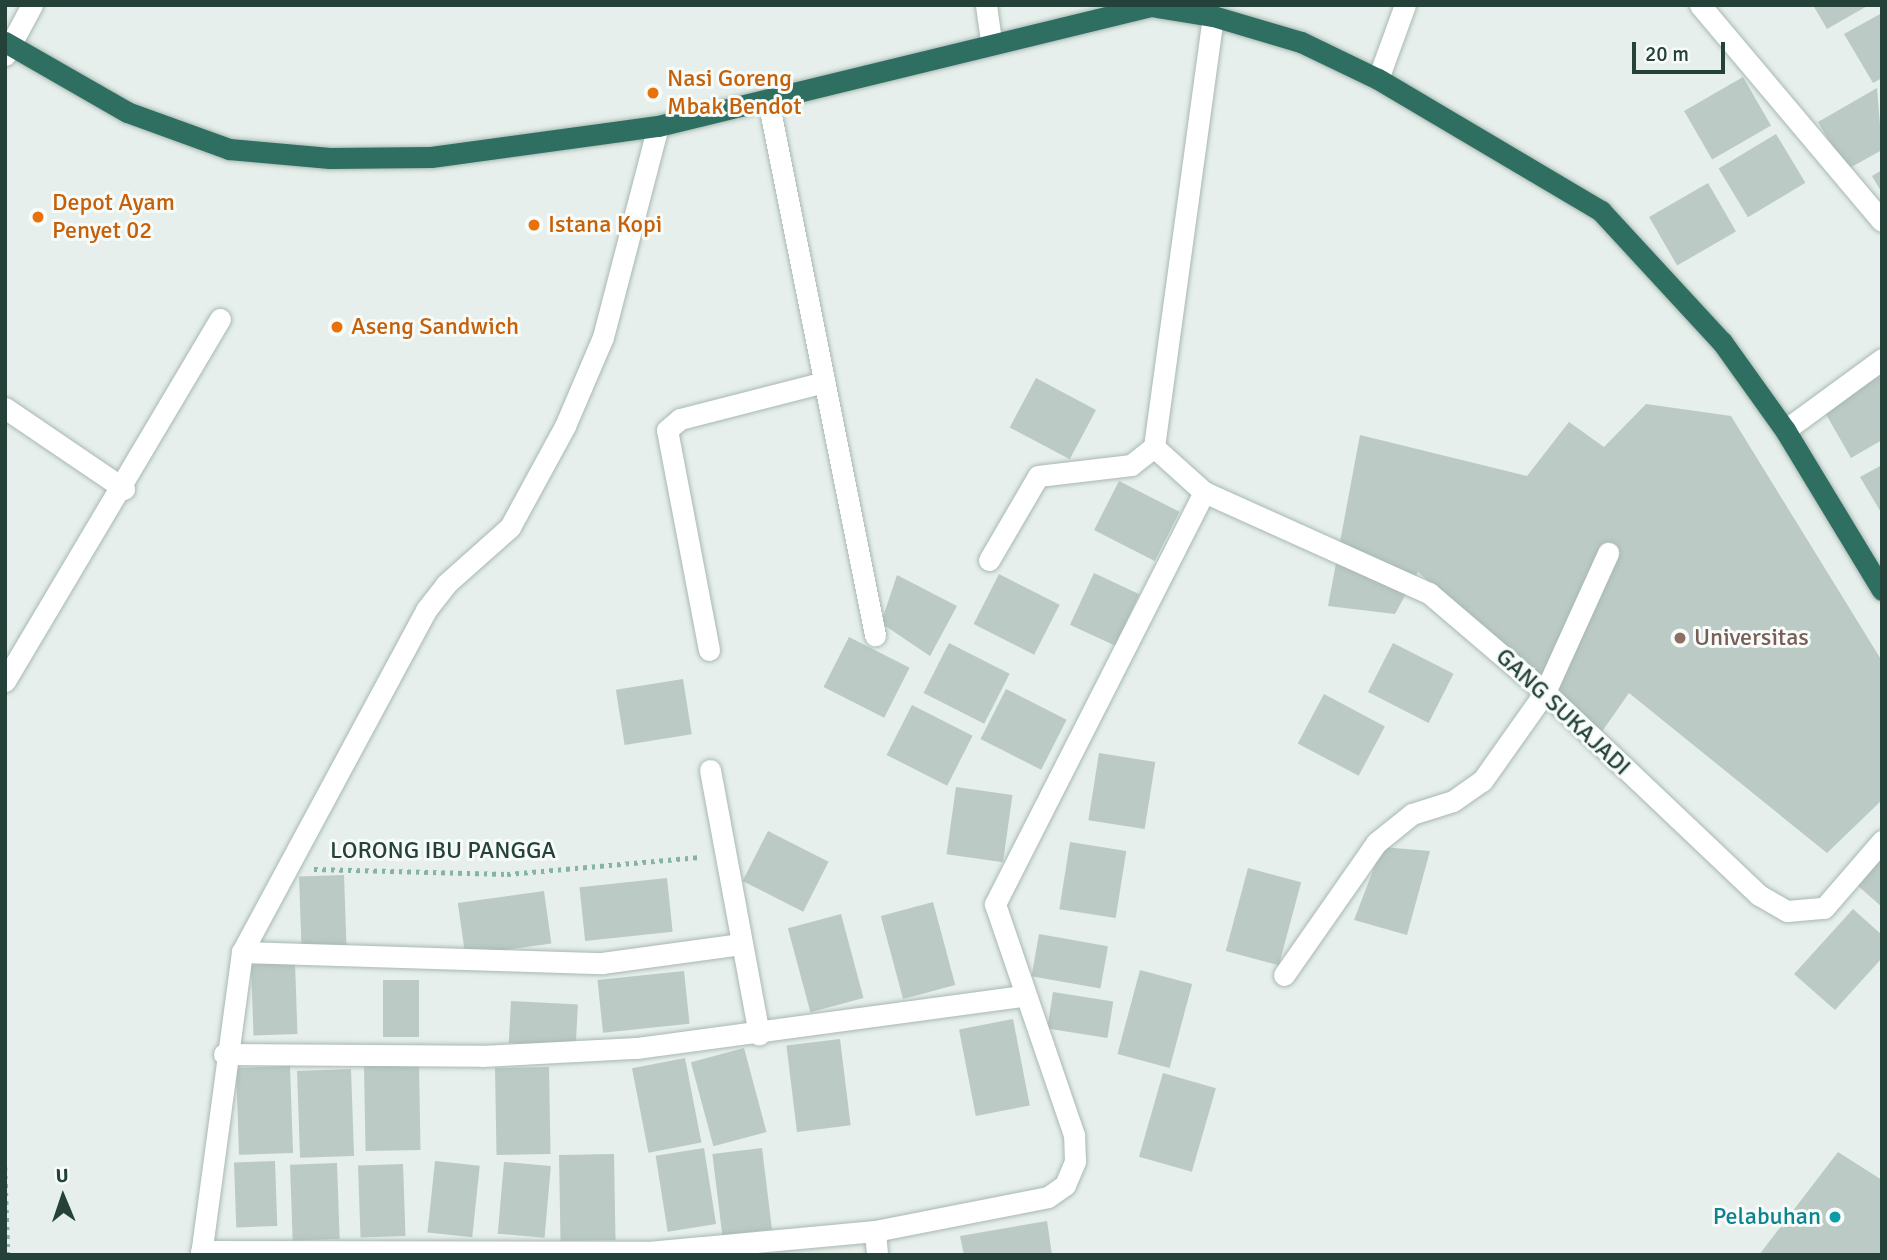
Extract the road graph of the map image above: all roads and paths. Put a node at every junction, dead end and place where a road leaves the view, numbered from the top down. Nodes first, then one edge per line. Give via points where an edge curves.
1 (32, 5) edge
2 (986, 5) edge
3 (1151, 5) edge
4 (1405, 5) edge
5 (1700, 5) edge
6 (1213, 16) junction
7 (991, 43) junction
8 (7, 48) edge
9 (1378, 79) junction
10 (768, 100) junction
11 (658, 126) junction
12 (1882, 221) edge
13 (220, 319) dead end
14 (1882, 359) edge
15 (824, 382) junction
16 (6, 410) edge
17 (1785, 430) junction
18 (1154, 447) junction
19 (124, 489) junction
20 (1204, 492) junction
21 (1608, 553) dead end
22 (989, 560) dead end
23 (1882, 590) edge
24 (876, 635) dead end
25 (709, 650) dead end
26 (5, 681) edge
27 (1545, 692) junction
28 (710, 770) dead end
29 (1882, 841) edge
30 (726, 855) junction
31 (285, 868) junction
32 (741, 944) junction
33 (242, 952) junction
34 (1284, 975) dead end
35 (1024, 996) junction
36 (759, 1034) junction
37 (224, 1054) junction
38 (5, 1167) edge
39 (875, 1231) junction
40 (201, 1253) edge
41 (8, 1255) edge
42 (877, 1255) edge

1 - 8 street
2 - 7 street
3 - 6 highway
3 - 7 highway
4 - 9 street
5 - 12 street
6 - 9 highway via 1301,42
6 - 18 street
7 - 10 highway
8 - 11 highway via 127,112 229,149 330,158 431,157
9 - 17 highway via 1601,211 1722,342
10 - 11 highway
10 - 15 street
11 - 31 street via 603,337 565,426 510,527 446,584 426,610
13 - 19 street
14 - 17 street
15 - 24 street
15 - 25 street via 680,419 667,430
16 - 19 street
17 - 23 highway
18 - 20 street, GANG SUKAJADI
18 - 22 street via 1131,465 1038,476
19 - 26 street
20 - 27 street, GANG SUKAJADI via 1401,575
20 - 35 street via 1081,741 999,888 996,922
21 - 27 street
27 - 29 street, GANG SUKAJADI via 1759,895 1787,911 1824,908
27 - 34 street via 1482,781 1453,801 1412,814 1376,843
28 - 30 street
30 - 31 path, LORONG IBU PANGGA via 507,874
30 - 32 street
31 - 33 street
32 - 33 street via 602,963
32 - 36 street
33 - 37 street
35 - 36 street
35 - 39 street via 1077,1148 1065,1185 1048,1197
36 - 37 street via 482,1056
37 - 40 street
38 - 41 path via 11,1199
39 - 40 street via 648,1252
39 - 42 street

